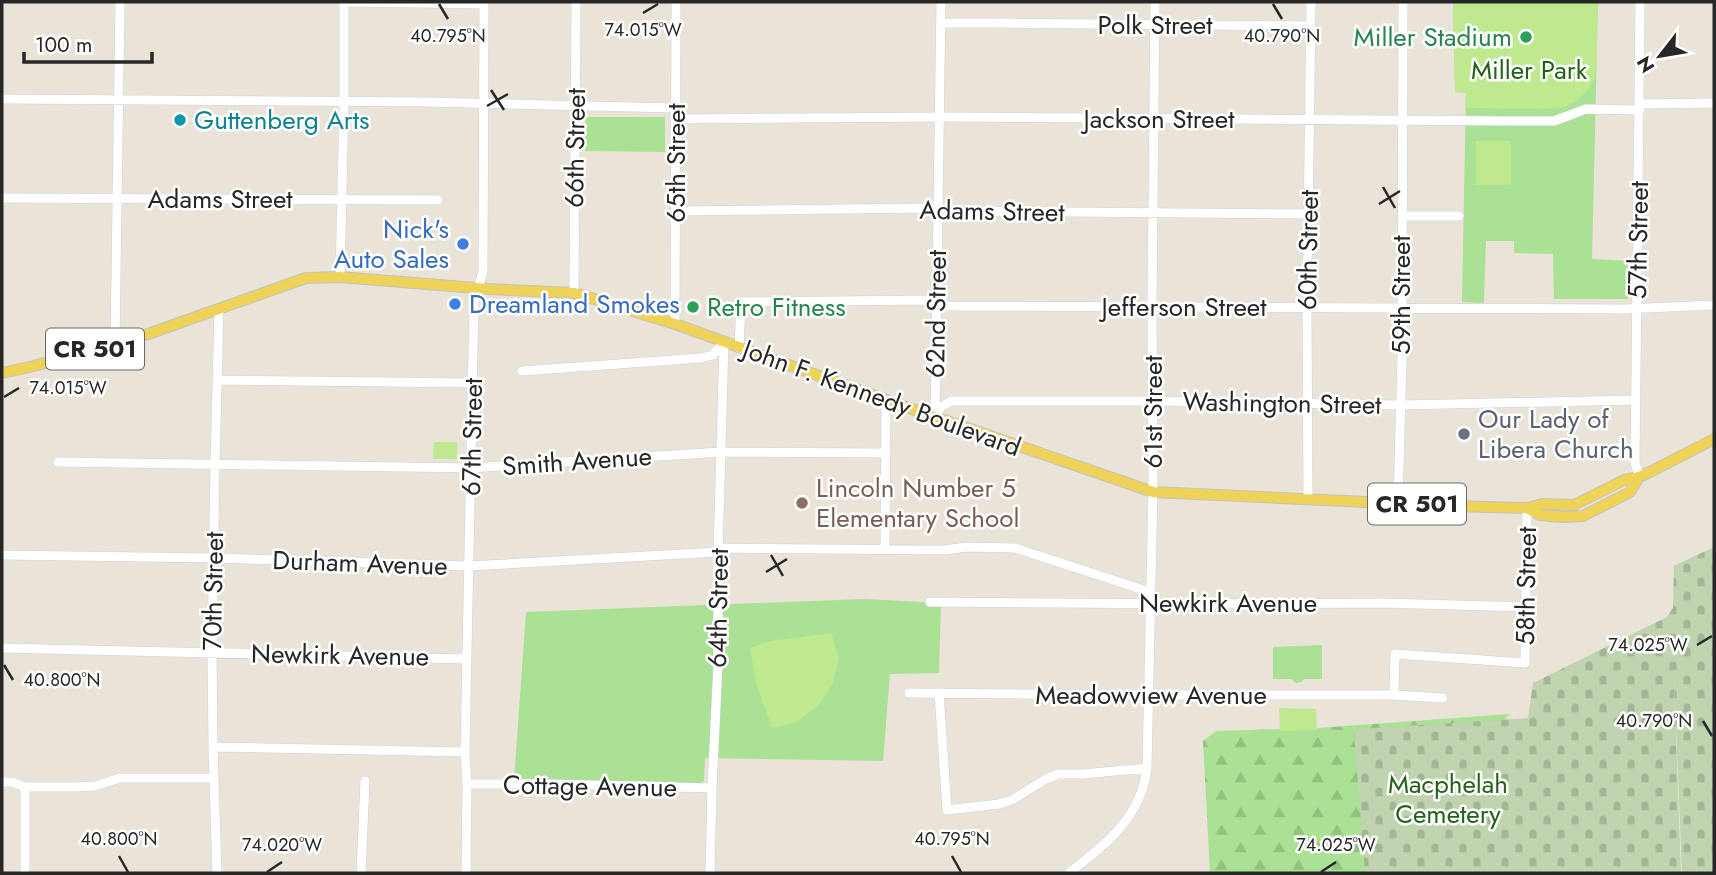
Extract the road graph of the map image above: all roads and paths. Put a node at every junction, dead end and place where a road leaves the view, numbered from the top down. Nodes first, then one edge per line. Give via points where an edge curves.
1 (120, 2) edge
2 (345, 2) edge
3 (576, 2) edge
4 (676, 2) edge
5 (941, 2) edge
6 (1155, 2) edge
7 (1311, 2) edge
8 (1403, 2) edge
9 (1640, 2) edge
10 (484, 3) edge
11 (941, 23) junction
12 (1155, 25) junction
13 (1310, 26) junction
14 (2, 99) edge
15 (119, 100) junction
16 (344, 102) junction
17 (1714, 103) edge
18 (484, 104) junction
19 (576, 105) junction
20 (675, 107) junction
21 (1640, 107) junction
22 (940, 117) junction
23 (1154, 118) junction
24 (676, 119) junction
25 (1309, 120) junction
26 (1403, 121) junction
27 (2, 198) edge
28 (117, 198) junction
29 (343, 200) junction
30 (438, 200) dead end
31 (938, 210) junction
32 (676, 211) junction
33 (1153, 214) junction
34 (1308, 214) junction
35 (1402, 216) junction
36 (1459, 216) dead end
37 (340, 277) junction
38 (478, 288) junction
39 (574, 293) junction
40 (936, 303) junction
41 (1714, 305) edge
42 (1152, 307) junction
43 (219, 309) junction
44 (1307, 309) junction
45 (1401, 309) junction
46 (1637, 309) junction
47 (675, 324) junction
48 (724, 342) junction
49 (115, 343) junction
50 (740, 348) junction
51 (522, 371) dead end
52 (2, 373) edge
53 (217, 380) junction
54 (473, 383) junction
55 (886, 400) junction
56 (1636, 400) junction
57 (1153, 401) junction
58 (1307, 402) junction
59 (1401, 405) junction
60 (934, 417) junction
61 (1714, 439) edge
62 (721, 452) junction
63 (886, 453) junction
64 (58, 462) dead end
65 (215, 465) junction
66 (471, 468) junction
67 (1639, 477) junction
68 (1153, 492) junction
69 (1308, 499) junction
70 (1398, 503) junction
71 (1527, 508) junction
72 (718, 550) junction
73 (886, 550) junction
74 (2, 555) edge
75 (214, 558) junction
76 (470, 566) junction
77 (1150, 592) junction
78 (930, 602) dead end
79 (1150, 603) junction
80 (1526, 607) junction
81 (2, 648) edge
82 (212, 653) junction
83 (467, 659) junction
84 (909, 693) dead end
85 (939, 693) junction
86 (1148, 695) junction
87 (1394, 695) junction
88 (1443, 698) dead end
89 (213, 747) junction
90 (465, 752) junction
91 (1147, 768) junction
92 (214, 778) junction
93 (365, 781) dead end
94 (2, 782) edge
95 (467, 783) junction
96 (25, 787) junction
97 (712, 788) junction
98 (25, 873) edge
99 (217, 873) edge
100 (361, 873) edge
101 (466, 873) edge
102 (710, 873) edge
103 (1069, 873) edge

1 - 15 street
2 - 10 street
2 - 16 street
3 - 19 street, 66th Street
4 - 20 street, 65th Street
5 - 11 street, 62nd Street
6 - 12 street, 61st Street
7 - 13 street, 60th Street
8 - 26 street, 59th Street
9 - 21 street, 57th Street
10 - 18 street, 67th Street
11 - 12 street, Polk Street
11 - 22 street, 62nd Street
12 - 13 street, Polk Street
12 - 23 street, 61st Street
13 - 25 street, 60th Street
14 - 15 street
15 - 16 street
15 - 28 street
16 - 18 street
16 - 29 street
17 - 21 street, Jackson Street
18 - 19 street
18 - 38 street, 67th Street via 483,272
19 - 20 street
19 - 39 street, 66th Street
20 - 24 street, 65th Street
21 - 26 street, Jackson Street via 1586,109 1554,121
21 - 46 street, 57th Street
22 - 23 street, Jackson Street
22 - 24 street, Jackson Street
22 - 31 street, 62nd Street
23 - 25 street, Jackson Street
23 - 33 street, 61st Street
24 - 32 street, 65th Street
25 - 26 street, Jackson Street
25 - 34 street, 60th Street
26 - 35 street, 59th Street
27 - 28 street, Adams Street
28 - 29 street, Adams Street
28 - 49 street
29 - 30 street, Adams Street
29 - 37 street
31 - 32 street, Adams Street
31 - 33 street, Adams Street
31 - 40 street, 62nd Street
32 - 47 street, 65th Street
33 - 34 street, Adams Street
33 - 42 street, 61st Street
34 - 44 street, 60th Street
35 - 36 street
35 - 45 street, 59th Street
37 - 38 main road, John F. Kennedy Boulevard / CR 501
37 - 43 main road, John F. Kennedy Boulevard / CR 501 via 306,278
38 - 39 main road, John F. Kennedy Boulevard / CR 501
38 - 54 street, 67th Street
39 - 47 main road, John F. Kennedy Boulevard / CR 501
40 - 42 street, Jefferson Street
40 - 50 street, Jefferson Street via 741,302
40 - 60 street, 62nd Street
41 - 46 street, Jefferson Street
42 - 44 street, Jefferson Street
42 - 57 street, 61st Street
43 - 49 main road, John F. Kennedy Boulevard / CR 501
43 - 53 street, 70th Street
44 - 45 street, Jefferson Street
44 - 58 street, 60th Street
45 - 46 street, Jefferson Street
45 - 59 street, 59th Street
46 - 56 street, 57th Street
47 - 48 main road, John F. Kennedy Boulevard / CR 501
48 - 50 main road, John F. Kennedy Boulevard / CR 501
48 - 51 street via 713,355 701,358
48 - 62 street, 64th Street
49 - 52 main road, John F. Kennedy Boulevard / CR 501
50 - 55 main road, John F. Kennedy Boulevard / CR 501
53 - 54 street
53 - 65 street, 70th Street
54 - 66 street, 67th Street
55 - 60 main road, John F. Kennedy Boulevard / CR 501
55 - 63 street
56 - 59 street, Washington Street
56 - 67 street, 57th Street
57 - 58 street, Washington Street
57 - 60 street, Washington Street via 951,401
57 - 68 street, 61st Street
58 - 59 street, Washington Street
58 - 69 street, 60th Street
59 - 70 street, 59th Street
60 - 68 main road, John F. Kennedy Boulevard / CR 501
61 - 67 main road, John F. Kennedy Boulevard / CR 501
62 - 63 street, Smith Avenue
62 - 66 street, Smith Avenue
62 - 72 street, 64th Street
63 - 73 street
64 - 65 street, Smith Avenue
65 - 66 street, Smith Avenue
65 - 75 street, 70th Street
66 - 76 street, 67th Street
67 - 71 main road, John F. Kennedy Boulevard / CR 501 via 1574,505
68 - 69 main road, John F. Kennedy Boulevard / CR 501
68 - 77 street, 61st Street
69 - 70 main road, John F. Kennedy Boulevard / CR 501
70 - 71 main road, John F. Kennedy Boulevard / CR 501
71 - 80 street, 58th Street
72 - 73 street, Durham Avenue
72 - 76 street, Durham Avenue
72 - 97 street, 64th Street
73 - 77 street, Durham Avenue via 1016,548
74 - 75 street, Durham Avenue
75 - 76 street, Durham Avenue
75 - 82 street, 70th Street
76 - 83 street, 67th Street
77 - 79 street, 61st Street
78 - 79 street, Newkirk Avenue
79 - 80 street, Newkirk Avenue
79 - 86 street, 61st Street
80 - 87 street, 58th Street via 1525,663 1395,654
81 - 82 street, Newkirk Avenue
82 - 83 street, Newkirk Avenue
82 - 89 street, 70th Street
83 - 90 street, 67th Street
84 - 85 street, Meadowview Avenue
85 - 86 street, Meadowview Avenue
85 - 91 street via 947,810 1013,800 1058,774
86 - 87 street, Meadowview Avenue
86 - 91 street, 61st Street
87 - 88 street, Meadowview Avenue
89 - 90 street
89 - 92 street, 70th Street
90 - 95 street, 67th Street
91 - 103 street, 61st Street via 1140,795 1123,827
92 - 96 street via 120,778 74,788
92 - 99 street, 70th Street
93 - 100 street
94 - 96 street
95 - 97 street, Cottage Avenue
95 - 101 street, 67th Street
96 - 98 street
97 - 102 street, 64th Street

